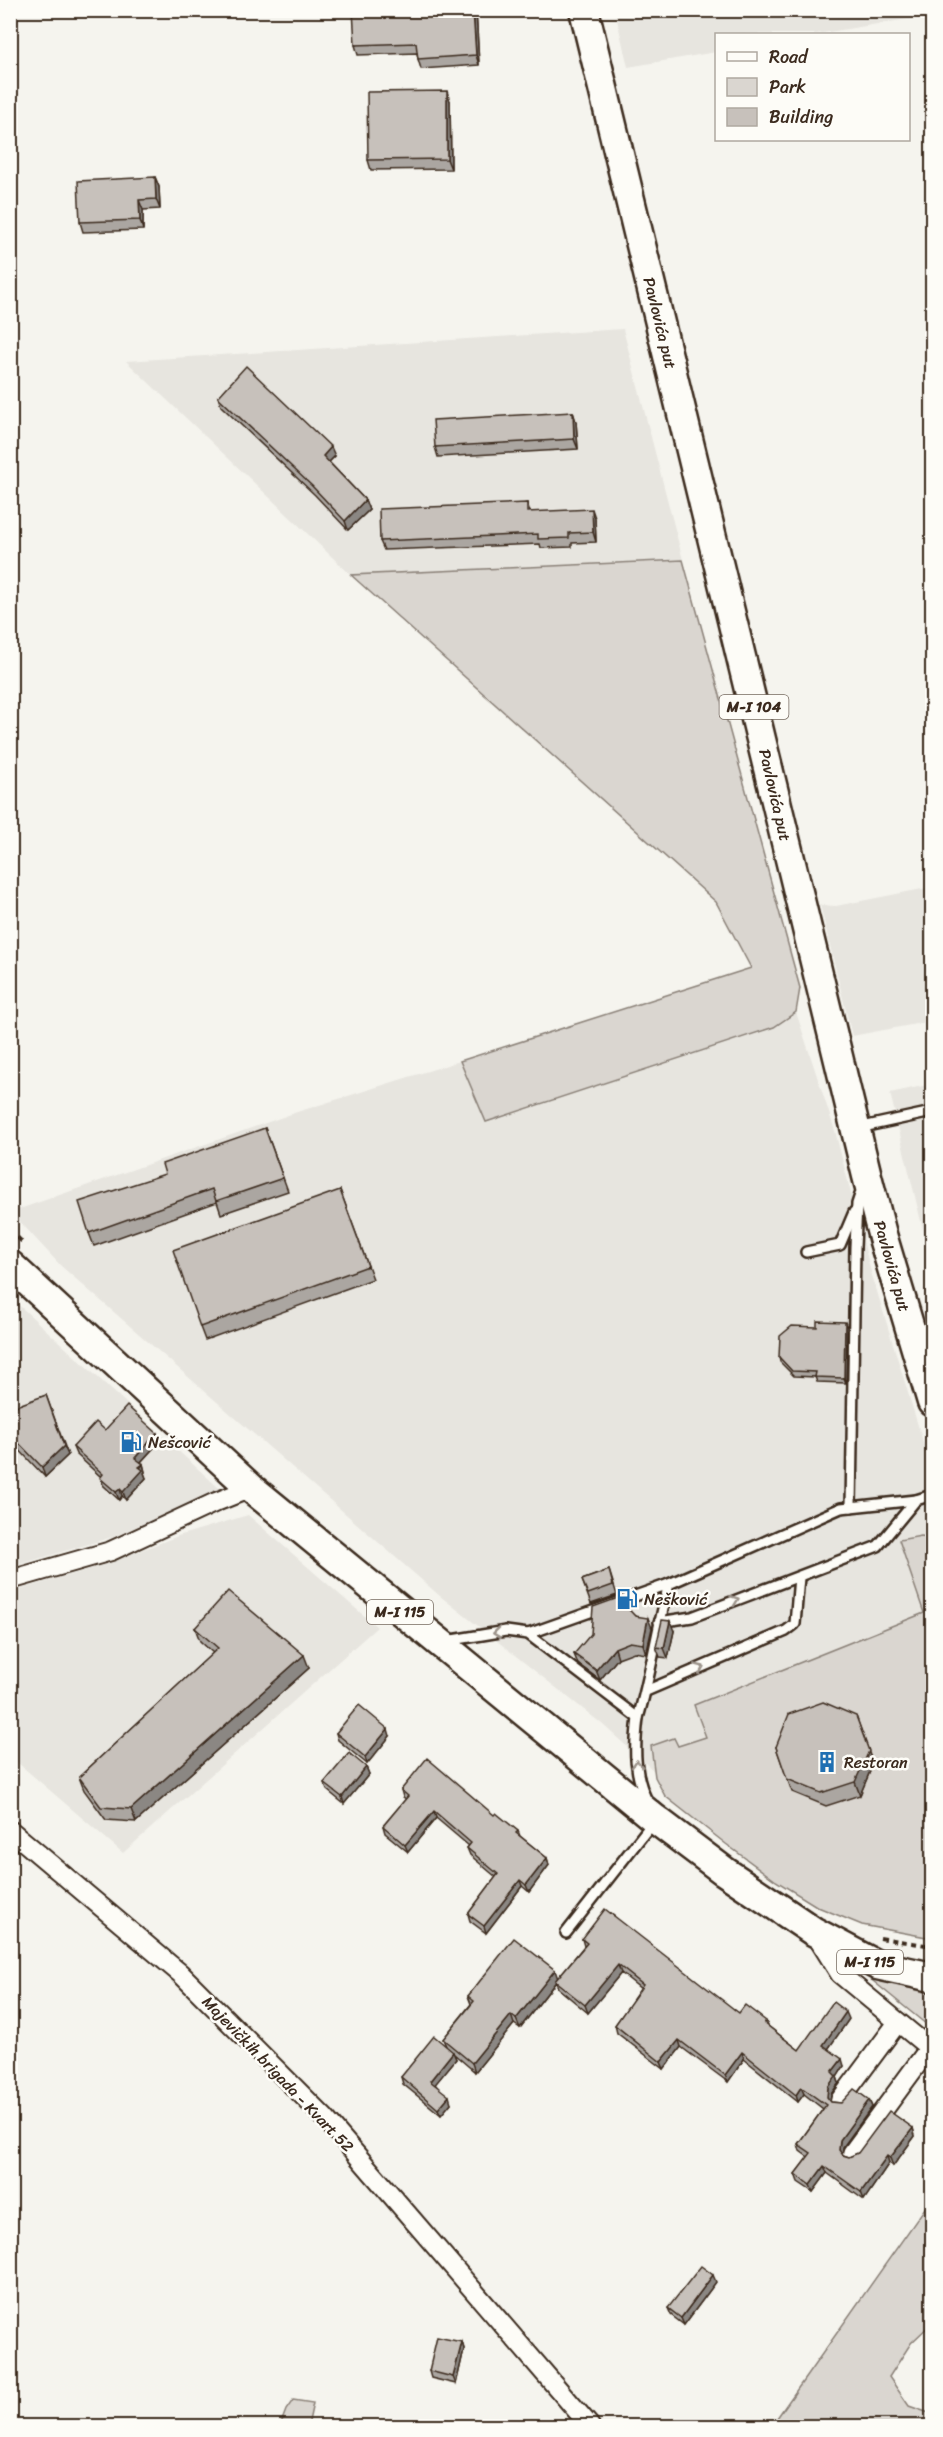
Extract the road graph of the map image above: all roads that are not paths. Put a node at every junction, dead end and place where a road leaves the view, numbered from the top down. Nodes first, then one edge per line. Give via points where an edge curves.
1 (584, 10) edge
2 (933, 1112) edge
3 (855, 1128) junction
4 (867, 1176) junction
5 (857, 1204) junction
6 (806, 1252) dead end
7 (10, 1264) edge
8 (933, 1402) edge
9 (251, 1488) junction
10 (933, 1495) edge
11 (916, 1500) junction
12 (851, 1507) junction
13 (800, 1577) junction
14 (10, 1580) edge
15 (669, 1584) junction
16 (659, 1622) junction
17 (528, 1634) junction
18 (438, 1642) junction
19 (646, 1691) junction
20 (638, 1719) junction
21 (655, 1819) junction
22 (10, 1830) edge
23 (813, 1931) junction
24 (566, 1933) dead end
25 (933, 1958) edge
26 (933, 1977) edge
27 (898, 2022) junction
28 (931, 2048) edge
29 (840, 2100) edge
30 (852, 2153) edge
31 (590, 2427) edge

1 - 3 main road, Pavlovića put / M-I 104
2 - 3 lane
3 - 4 main road, Pavlovića put / M-I 104
4 - 5 lane
4 - 8 main road, Pavlovića put / M-I 104
5 - 6 lane via 840,1245
5 - 12 lane
7 - 9 main road, M-I 115
9 - 14 street via 111,1551
9 - 18 main road, M-I 115
10 - 11 lane
11 - 12 lane
11 - 13 lane via 878,1545
12 - 15 lane
16 -> 13 lane via 692,1617
19 -> 13 lane via 786,1631 795,1624
15 - 16 lane
15 - 17 lane
16 - 19 lane
17 -> 18 lane via 506,1631
17 - 20 lane
18 - 21 main road, M-I 115
19 - 20 lane
21 -> 20 lane via 638,1780
21 - 23 main road, M-I 115
21 - 24 lane
22 - 31 street, Majevičkih brigada - Kvart 52 via 182,1974 324,2117
23 - 25 main road, M-I 115
23 - 26 main road, M-I 115 via 877,1965
23 - 27 street via 840,1974
27 - 28 street
27 - 29 street
28 - 30 street

